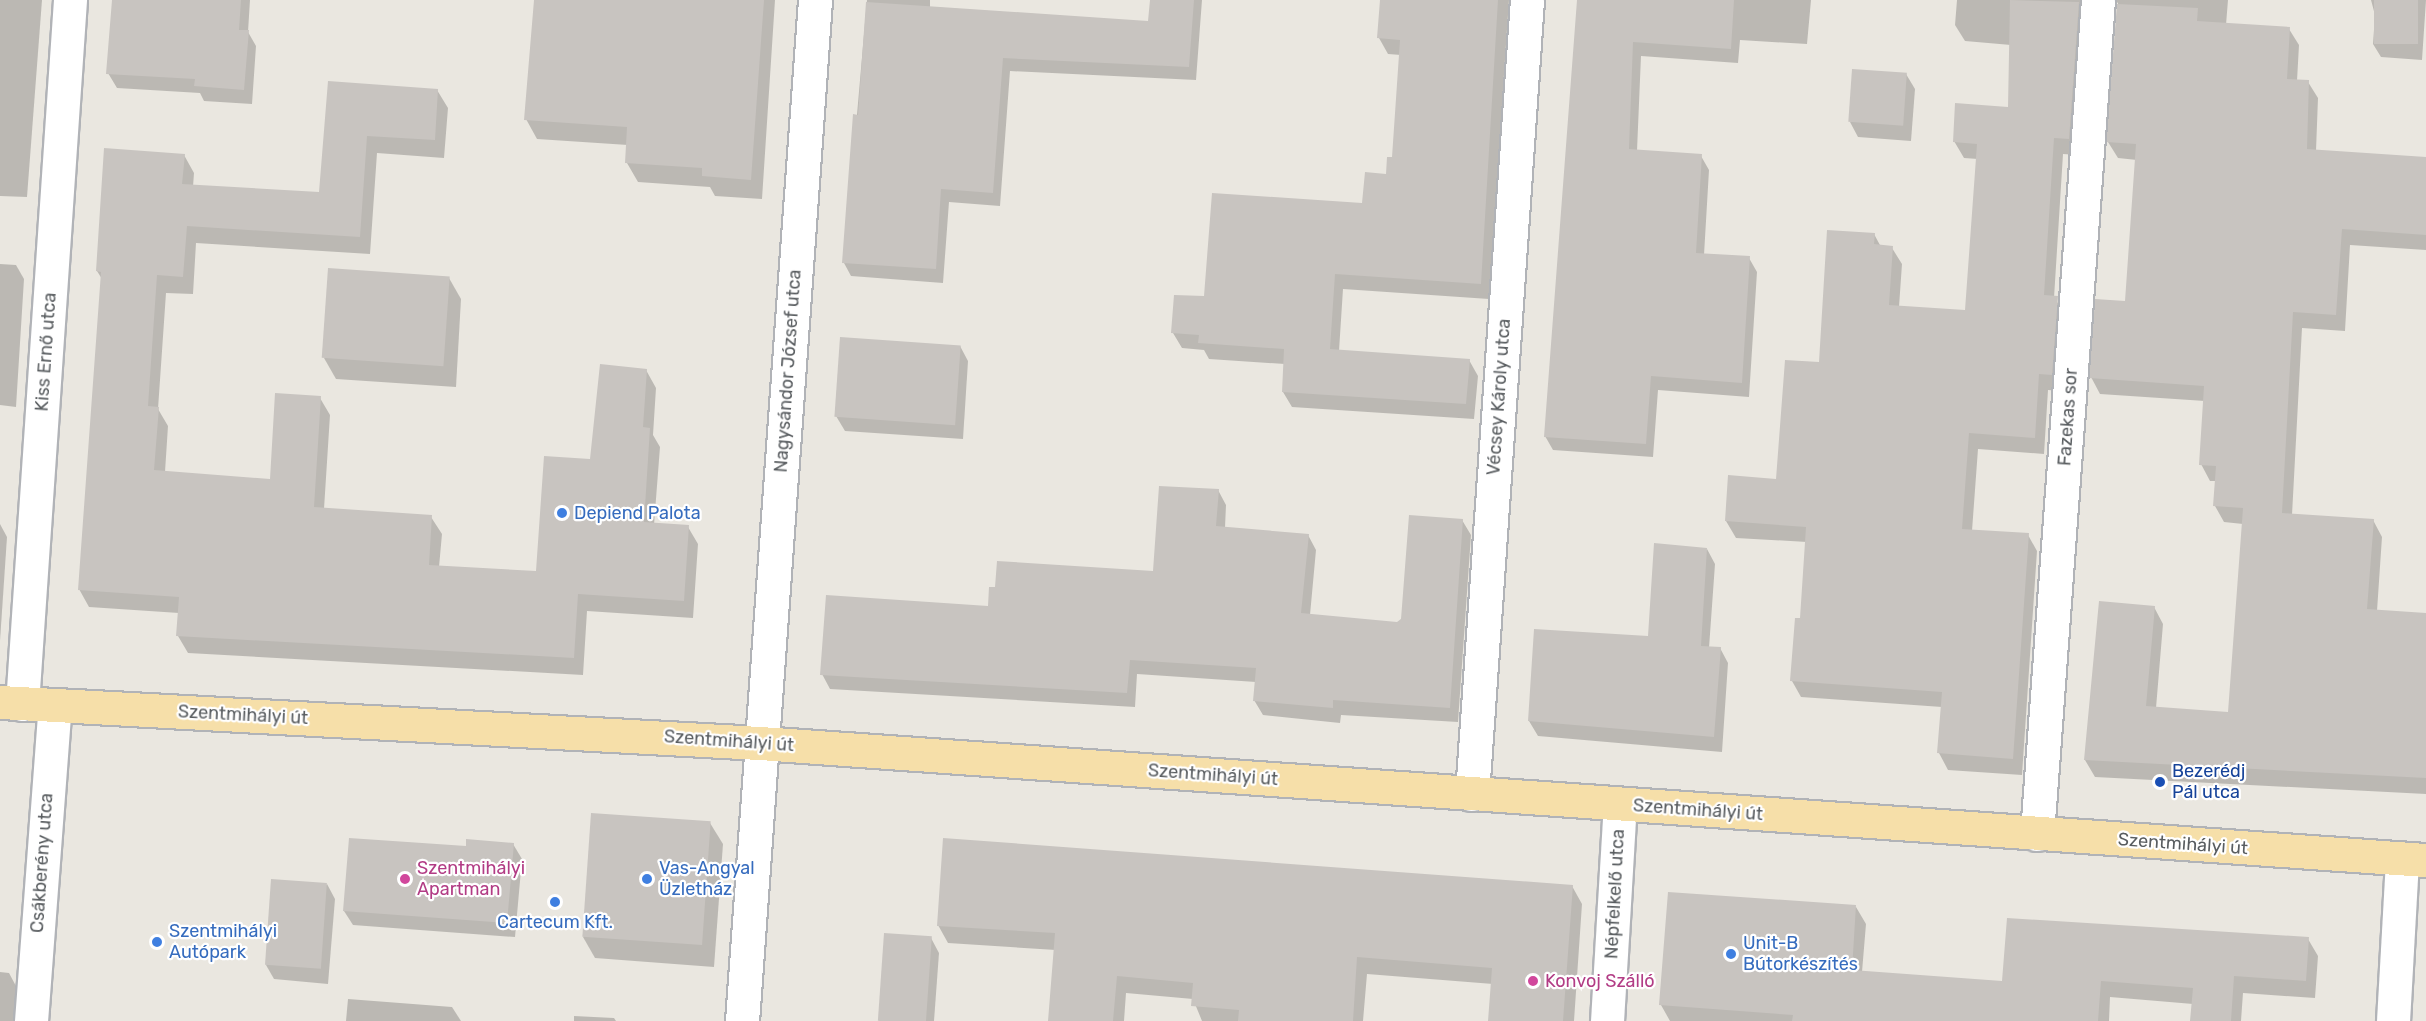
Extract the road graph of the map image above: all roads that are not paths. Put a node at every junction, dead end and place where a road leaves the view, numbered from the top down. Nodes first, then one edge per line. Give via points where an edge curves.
1 (70, 0) edge
2 (815, 0) edge
3 (1527, 0) edge
4 (2098, 0) edge
5 (11, 703) edge
6 (55, 705) junction
7 (760, 743) junction
8 (1472, 794) junction
9 (1620, 804) junction
10 (2037, 834) junction
11 (2414, 860) edge
12 (31, 1021) edge
13 (742, 1021) edge
14 (1607, 1021) edge
15 (2393, 1021) edge

1 - 5 street, Kiss Ernő utca
2 - 7 street, Nagysándor József utca
3 - 8 street, Vécsey Károly utca
4 - 10 street, Fazekas sor
5 - 6 main road, Szentmihályi út
6 - 7 main road, Szentmihályi út
6 - 12 street, Csákberény utca
7 - 8 main road, Szentmihályi út
7 - 13 street, Nagysándor József utca
8 - 9 main road, Szentmihályi út
9 - 10 main road, Szentmihályi út
9 - 14 street, Népfelkelő utca
10 - 11 main road, Szentmihályi út
11 - 15 street

